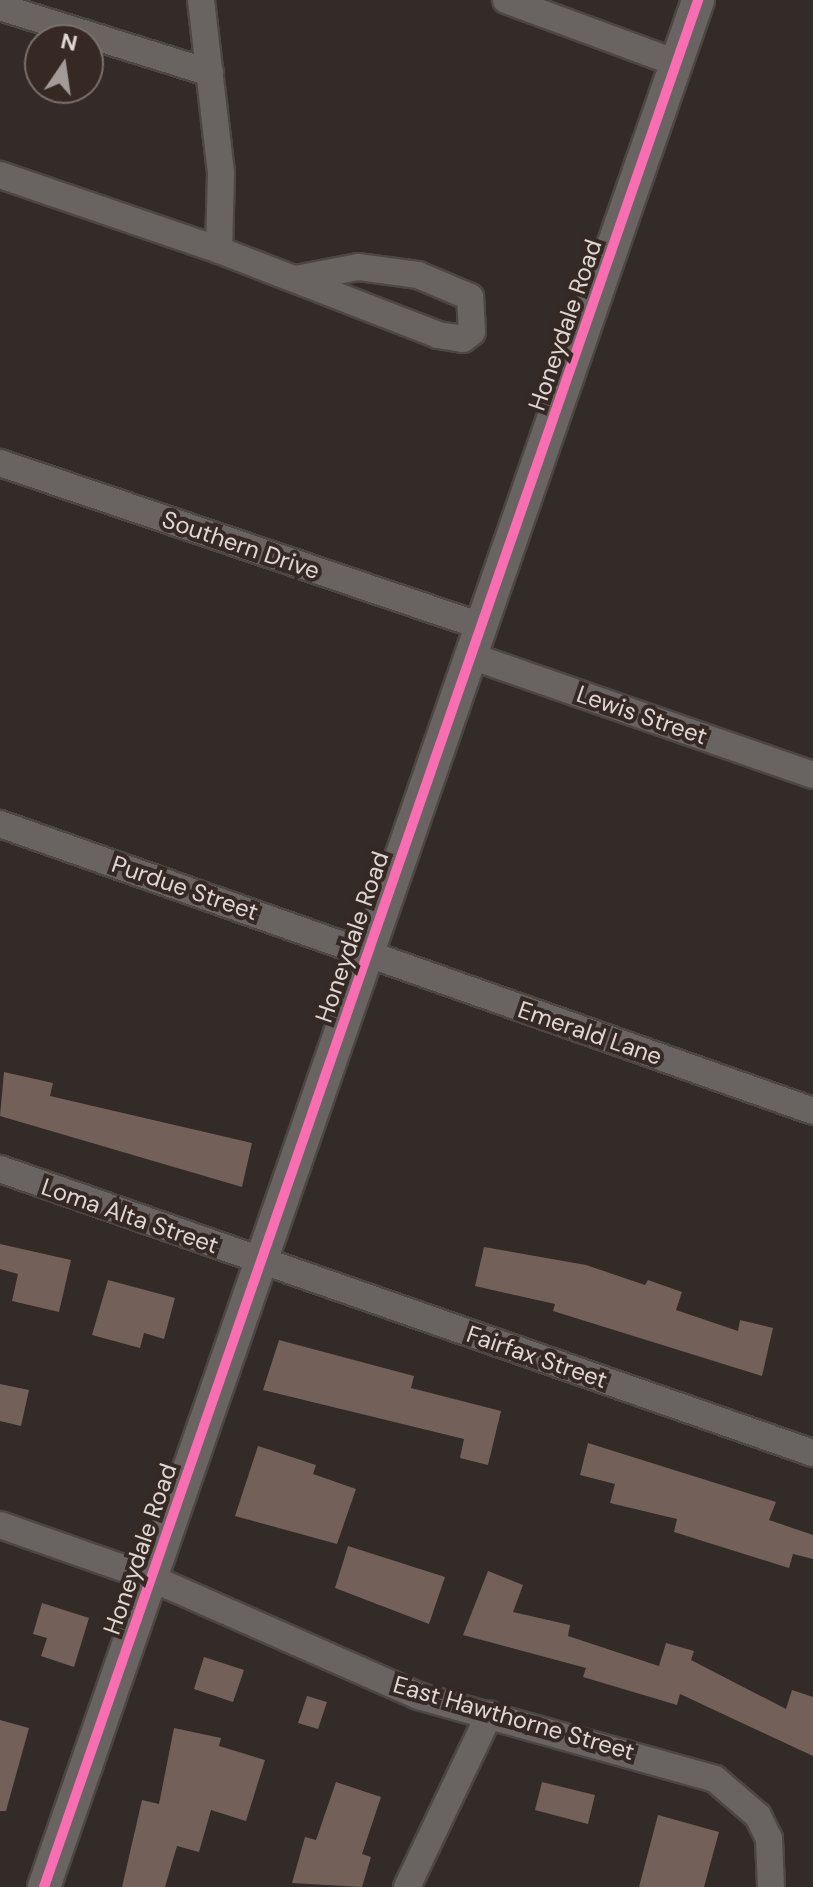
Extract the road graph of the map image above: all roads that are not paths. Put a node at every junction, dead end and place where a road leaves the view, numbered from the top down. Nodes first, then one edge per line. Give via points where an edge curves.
1 (201, 0) edge
2 (506, 0) edge
3 (698, 0) edge
4 (0, 7) edge
5 (676, 63) junction
6 (210, 73) junction
7 (0, 175) edge
8 (219, 250) junction
9 (296, 279) junction
10 (0, 463) edge
11 (476, 641) junction
12 (813, 775) edge
13 (0, 824) edge
14 (367, 955) junction
15 (813, 1111) edge
16 (0, 1169) edge
17 (261, 1262) junction
18 (813, 1453) edge
19 (0, 1525) edge
20 (151, 1578) junction
21 (489, 1715) junction
22 (44, 1887) edge
23 (407, 1887) edge
24 (771, 1887) edge

1 - 6 street
2 - 5 street
3 - 5 street, Honeydale Road
4 - 6 street
5 - 11 street, Honeydale Road
6 - 8 street via 221,173
7 - 8 street
8 - 9 street
9 - 9 street via 358,267 418,275 470,297 472,332 463,339 438,335
10 - 11 street, Southern Drive
11 - 12 street, Lewis Street
11 - 14 street, Honeydale Road
13 - 14 street, Purdue Street
14 - 15 street, Emerald Lane
14 - 17 street, Honeydale Road
16 - 17 street, Loma Alta Street
17 - 18 street, Fairfax Street
17 - 20 street, Honeydale Road
19 - 20 street, East Hawthorne Street
20 - 21 street, East Hawthorne Street via 418,1696
20 - 22 street, Honeydale Road
21 - 23 street
21 - 24 street, East Hawthorne Street via 688,1767 728,1786 758,1816 769,1839

